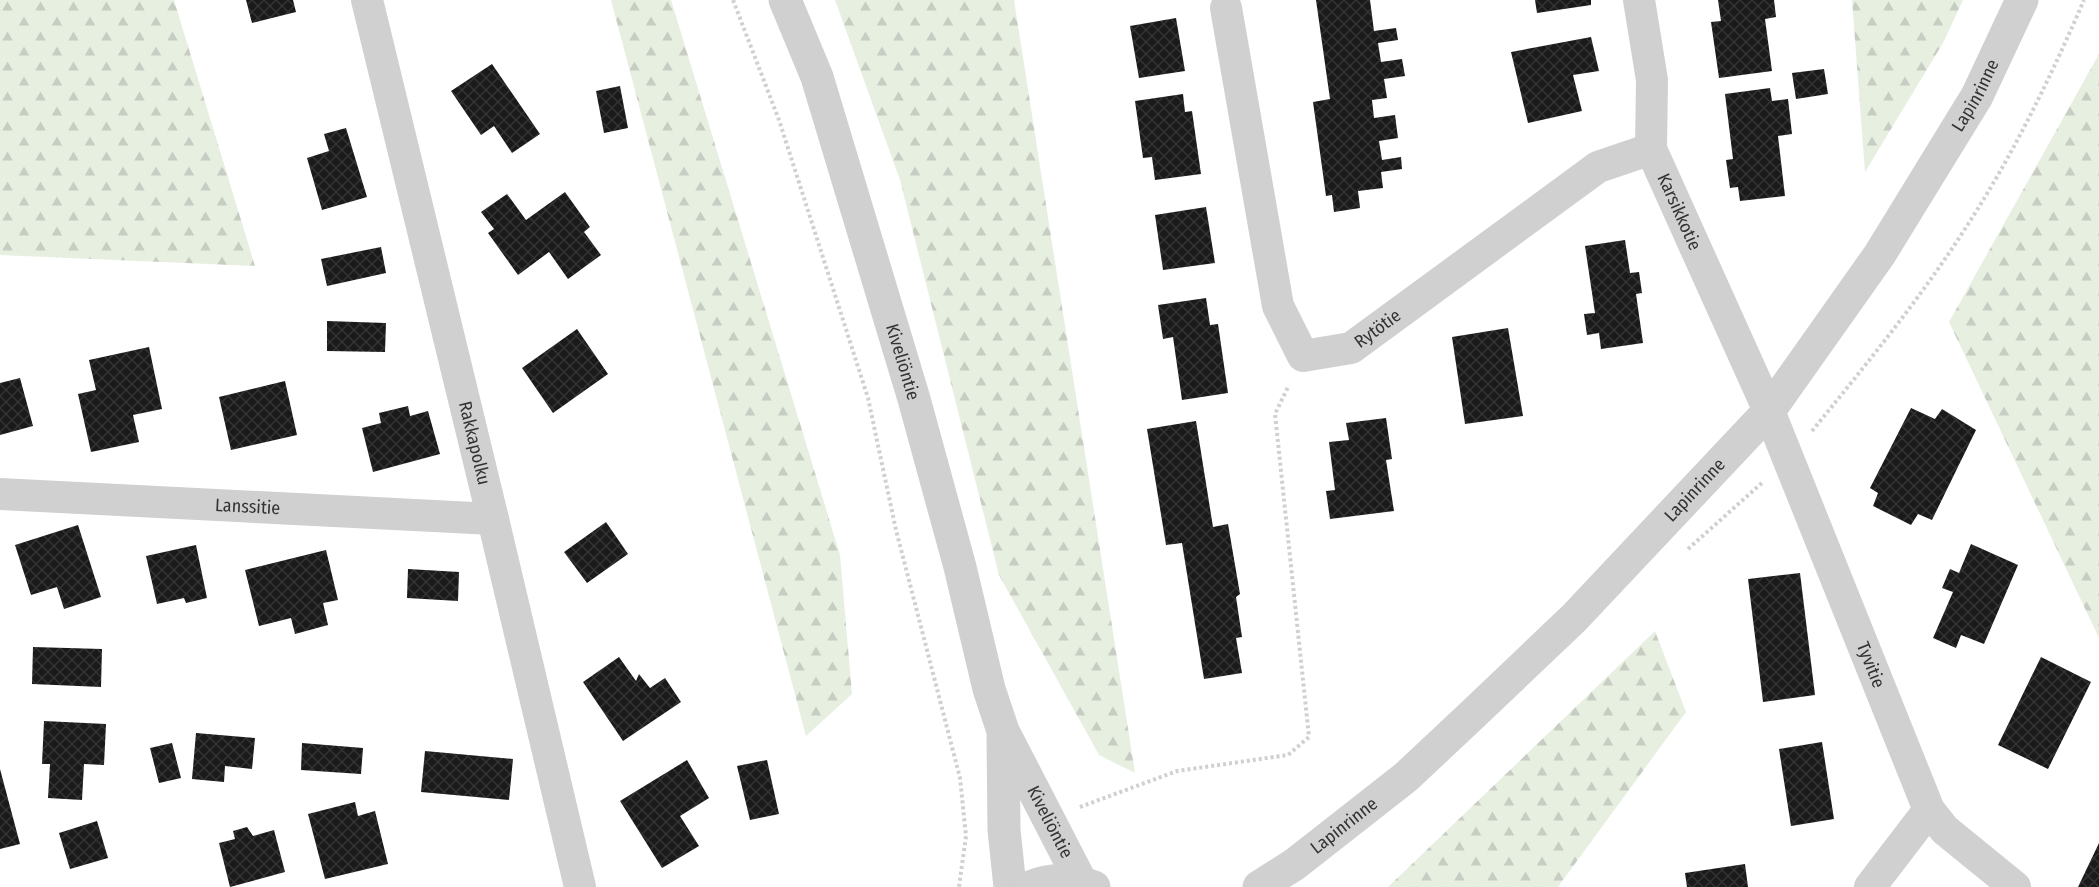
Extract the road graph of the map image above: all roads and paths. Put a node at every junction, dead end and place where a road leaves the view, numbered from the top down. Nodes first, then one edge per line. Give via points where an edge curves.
1 (367, 0) edge
2 (733, 0) edge
3 (785, 0) edge
4 (1639, 0) edge
5 (2022, 0) edge
6 (1226, 8) dead end
7 (1651, 149) junction
8 (1303, 356) junction
9 (1769, 411) junction
10 (0, 494) edge
11 (493, 519) junction
12 (1003, 731) junction
13 (1087, 805) dead end
14 (1929, 810) junction
15 (1087, 884) edge
16 (580, 887) edge
17 (959, 887) edge
18 (1010, 887) edge
19 (1030, 887) edge
20 (1259, 887) edge
21 (1870, 887) edge
22 (2015, 887) edge

1 - 11 street, Rakkapolku
2 - 17 path via 779,120 868,398 896,530 960,778 966,836
3 - 12 street, Kiveliöntie via 817,77 914,399
4 - 7 street, Karsikkotie via 1652,80
5 - 9 street, Lapinrinne via 1959,126 1880,254
6 - 8 street via 1278,306
7 - 8 street, Rytötie via 1598,167 1351,348
7 - 9 street, Karsikkotie
8 - 13 path via 1275,414 1309,737 1288,755 1177,771
9 - 14 street, Tyvitie
9 - 20 street, Lapinrinne via 1574,618 1406,777 1295,864
10 - 11 street, Lanssitie
11 - 16 street, Rakkapolku
12 - 15 street, Kiveliöntie
12 - 18 street, Kiveliöntie via 1004,830
14 - 21 street
14 - 22 street, Tyvitie via 1945,830
15 - 19 street via 1056,880

